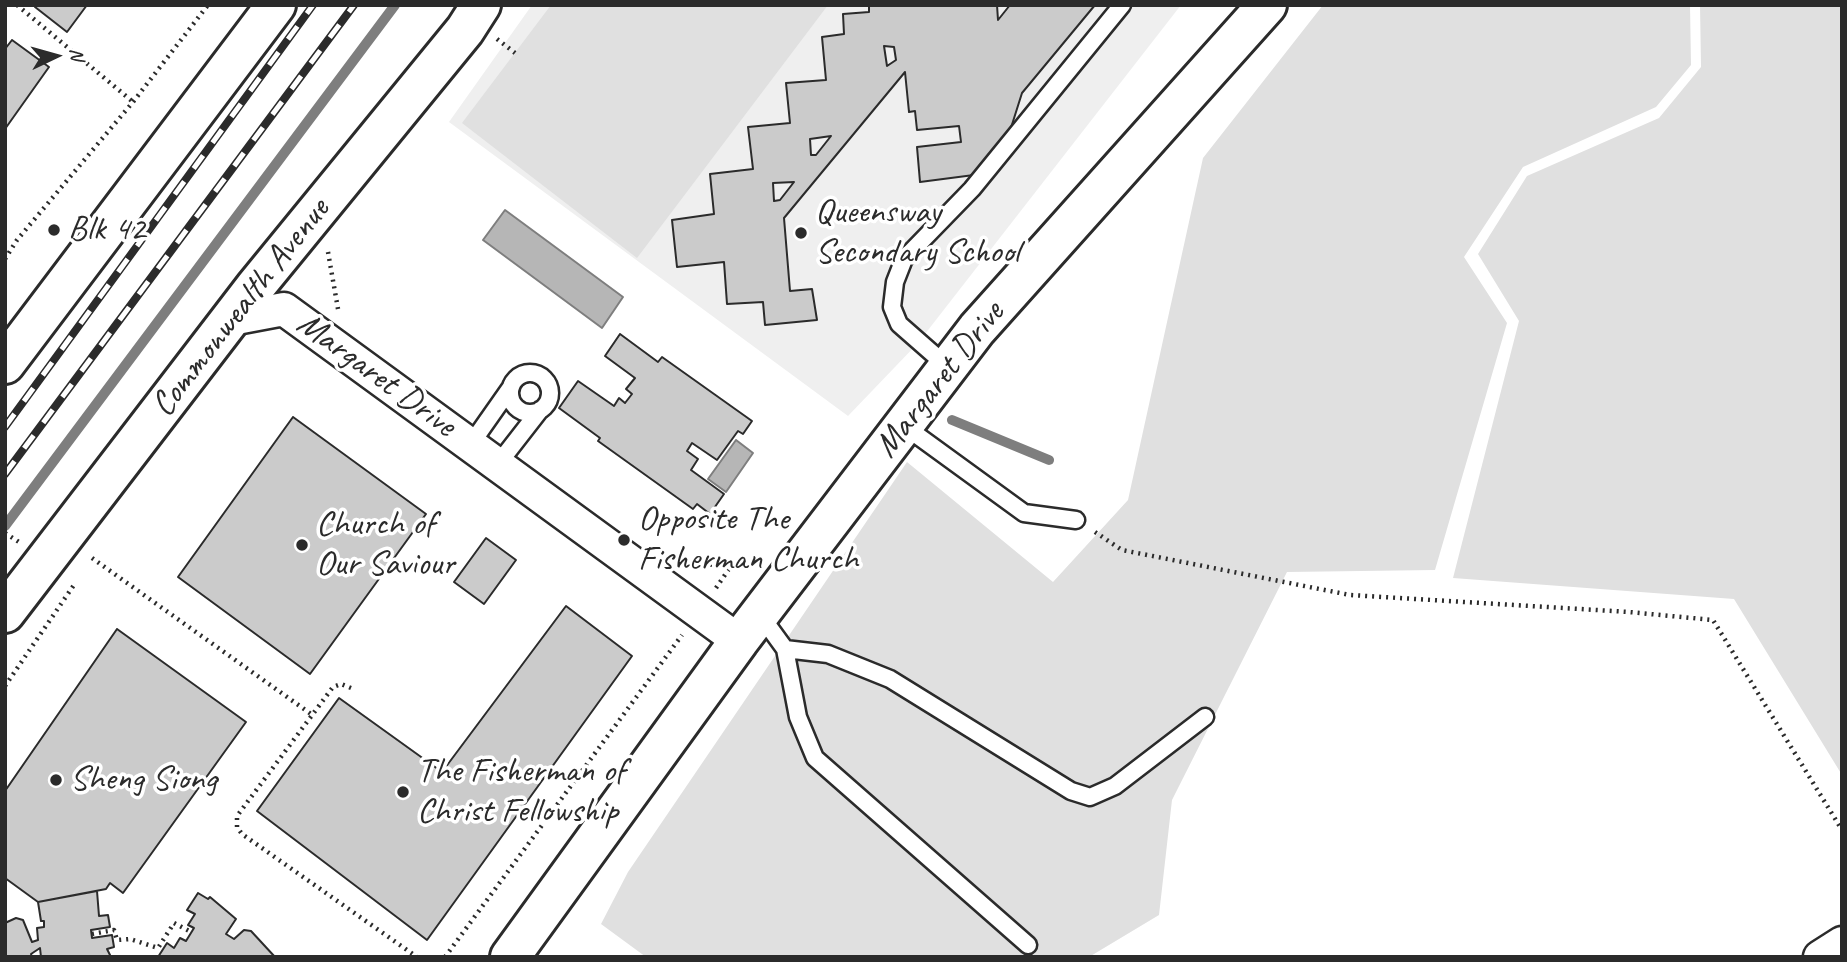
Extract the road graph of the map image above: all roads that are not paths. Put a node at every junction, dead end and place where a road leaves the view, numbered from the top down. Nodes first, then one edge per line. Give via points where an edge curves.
1 (276, 5) edge
2 (481, 5) edge
3 (1122, 5) edge
4 (1267, 5) edge
5 (283, 253) junction
6 (284, 309) junction
7 (231, 319) junction
8 (5, 364) edge
9 (948, 367) junction
10 (511, 387) junction
11 (540, 410) junction
12 (903, 425) junction
13 (471, 444) junction
14 (498, 464) junction
15 (1076, 520) road end
16 (5, 613) edge
17 (750, 629) junction
18 (785, 649) junction
19 (1205, 717) dead end
20 (1842, 943) edge
21 (1028, 945) dead end
22 (510, 957) edge
23 (1820, 957) edge

1 - 8 main road
2 - 5 main road, Commonwealth Avenue
3 - 9 lane via 972,189 904,259 892,307 899,324
4 - 9 main road, Margaret Drive
5 - 6 street, Margaret Drive
5 - 7 main road, Commonwealth Avenue
6 - 7 street, Margaret Drive
6 - 13 street, Margaret Drive
7 - 16 main road, Commonwealth Avenue
9 - 12 main road, Margaret Drive
10 - 11 lane via 515,406 527,412
10 - 11 lane via 524,373 542,377 550,393
10 - 13 lane
11 - 14 lane
12 - 15 lane via 1024,513
12 - 17 main road, Margaret Drive
13 - 14 street, Margaret Drive
14 - 17 street, Margaret Drive via 698,612
17 - 18 lane
17 - 22 main road, Margaret Drive
18 - 19 lane via 828,654 890,678 1072,791 1090,797 1115,786
18 - 21 lane via 798,717 815,758
20 - 23 street

